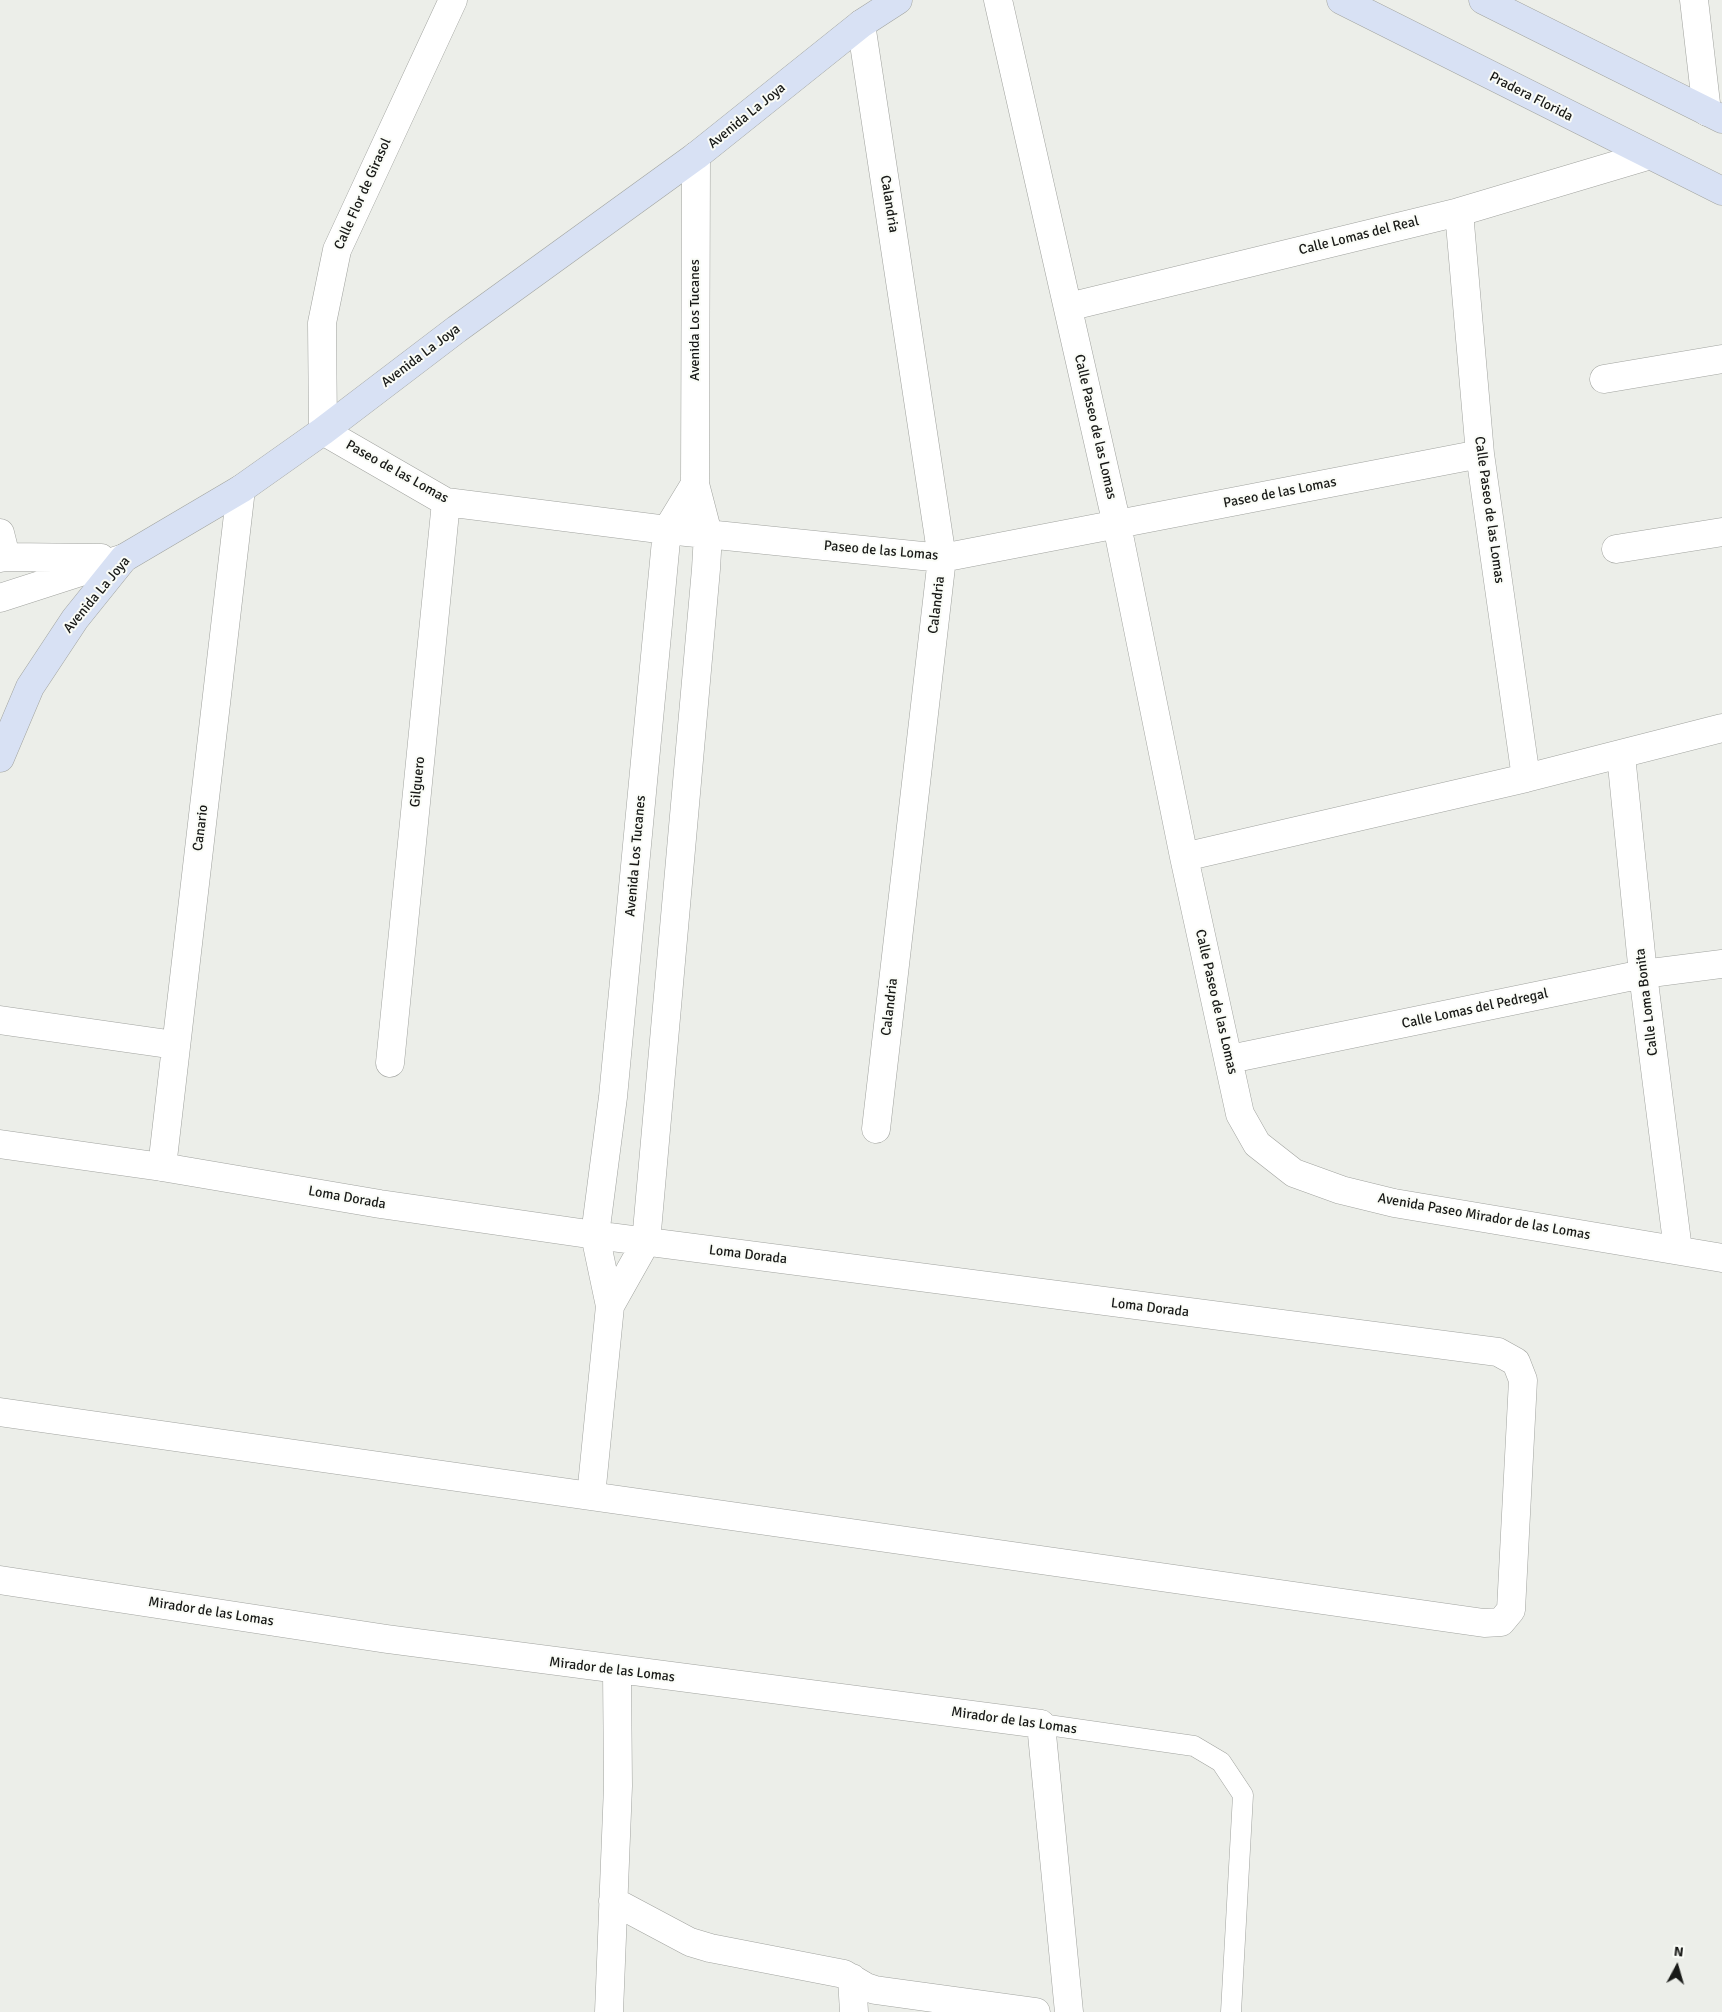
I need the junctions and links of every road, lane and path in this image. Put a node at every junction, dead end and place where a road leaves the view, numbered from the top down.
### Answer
1 (453, 0) edge
2 (898, 0) edge
3 (998, 0) edge
4 (1341, 0) edge
5 (1483, 0) edge
6 (1694, 0) edge
7 (861, 24) junction
8 (1714, 116) edge
9 (696, 156) junction
10 (1647, 156) junction
11 (1722, 191) edge
12 (1459, 212) junction
13 (1068, 307) junction
14 (1722, 358) edge
15 (1604, 379) dead end
16 (323, 431) junction
17 (1480, 454) junction
18 (695, 484) junction
19 (241, 489) junction
20 (446, 502) junction
21 (1117, 525) junction
22 (668, 530) junction
23 (1722, 532) edge
24 (708, 534) junction
25 (1616, 549) dead end
26 (1, 555) edge
27 (124, 558) junction
28 (942, 558) junction
29 (0, 598) edge
30 (1722, 728) edge
31 (1621, 755) junction
32 (0, 758) edge
33 (1526, 778) junction
34 (1184, 857) junction
35 (1722, 964) edge
36 (1643, 974) junction
37 (0, 1020) edge
38 (175, 1045) junction
39 (1230, 1059) junction
40 (390, 1063) dead end
41 (876, 1129) dead end
42 (0, 1144) edge
43 (1257, 1144) joint
44 (162, 1167) junction
45 (594, 1235) junction
46 (646, 1242) junction
47 (1678, 1250) junction
48 (1722, 1258) edge
49 (610, 1306) junction
50 (0, 1412) edge
51 (591, 1496) junction
52 (0, 1580) edge
53 (617, 1670) junction
54 (1041, 1724) junction
55 (613, 1900) junction
56 (852, 1978) junction
57 (609, 2012) edge
58 (854, 2012) edge
59 (1036, 2012) edge
60 (1069, 2012) edge
61 (1231, 2012) edge

1 - 16 street, Calle Flor de Girasol
2 - 7 main road, Avenida La Joya
3 - 13 street, Calle Paseo de las Lomas
4 - 10 main road, Pradera Florida
5 - 8 main road
6 - 8 street
7 - 9 main road, Avenida La Joya
7 - 28 street, Calandria
9 - 16 main road, Avenida La Joya
9 - 18 street, Avenida Los Tucanes
10 - 11 main road, Pradera Florida
10 - 12 street, Calle Lomas del Real
12 - 13 street, Calle Lomas del Real
12 - 17 street, Calle Paseo de las Lomas
13 - 21 street, Calle Paseo de las Lomas
14 - 15 street
16 - 19 main road, Avenida La Joya
16 - 20 street, Paseo de las Lomas
17 - 21 street, Paseo de las Lomas
17 - 33 street, Calle Paseo de las Lomas
18 - 22 street, Avenida Los Tucanes
18 - 24 street, Avenida Los Tucanes
19 - 27 main road, Avenida La Joya
19 - 38 street, Canario
20 - 22 street, Paseo de las Lomas
20 - 40 street, Gilguero
21 - 28 street, Paseo de las Lomas
21 - 34 street, Calle Paseo de las Lomas
22 - 24 street, Paseo de las Lomas
22 - 45 street, Avenida Los Tucanes
23 - 25 street
24 - 28 street, Paseo de las Lomas
24 - 46 street, Avenida Los Tucanes
26 - 27 street
27 - 29 street
27 - 32 main road, Avenida La Joya
28 - 41 street, Calandria
30 - 31 street
31 - 33 street
31 - 36 street, Calle Loma Bonita
33 - 34 street
34 - 39 street, Calle Paseo de las Lomas
35 - 36 street, Calle Lomas del Pedregal
36 - 39 street, Calle Lomas del Pedregal
36 - 47 street, Calle Loma Bonita
37 - 38 street
38 - 44 street, Canario
39 - 43 street, Calle Paseo de las Lomas
42 - 44 street, Loma Dorada
43 - 47 street, Avenida Paseo Mirador de las Lomas
44 - 45 street, Loma Dorada
45 - 46 street, Loma Dorada
45 - 49 street
46 - 49 street
46 - 51 street, Loma Dorada
47 - 48 street, Avenida Paseo Mirador de las Lomas
49 - 51 street
50 - 51 street
52 - 53 street, Mirador de las Lomas
53 - 54 street, Mirador de las Lomas
53 - 55 street
54 - 60 street
54 - 61 lane, Mirador de las Lomas
55 - 56 street
55 - 57 street
56 - 58 street
56 - 59 street

